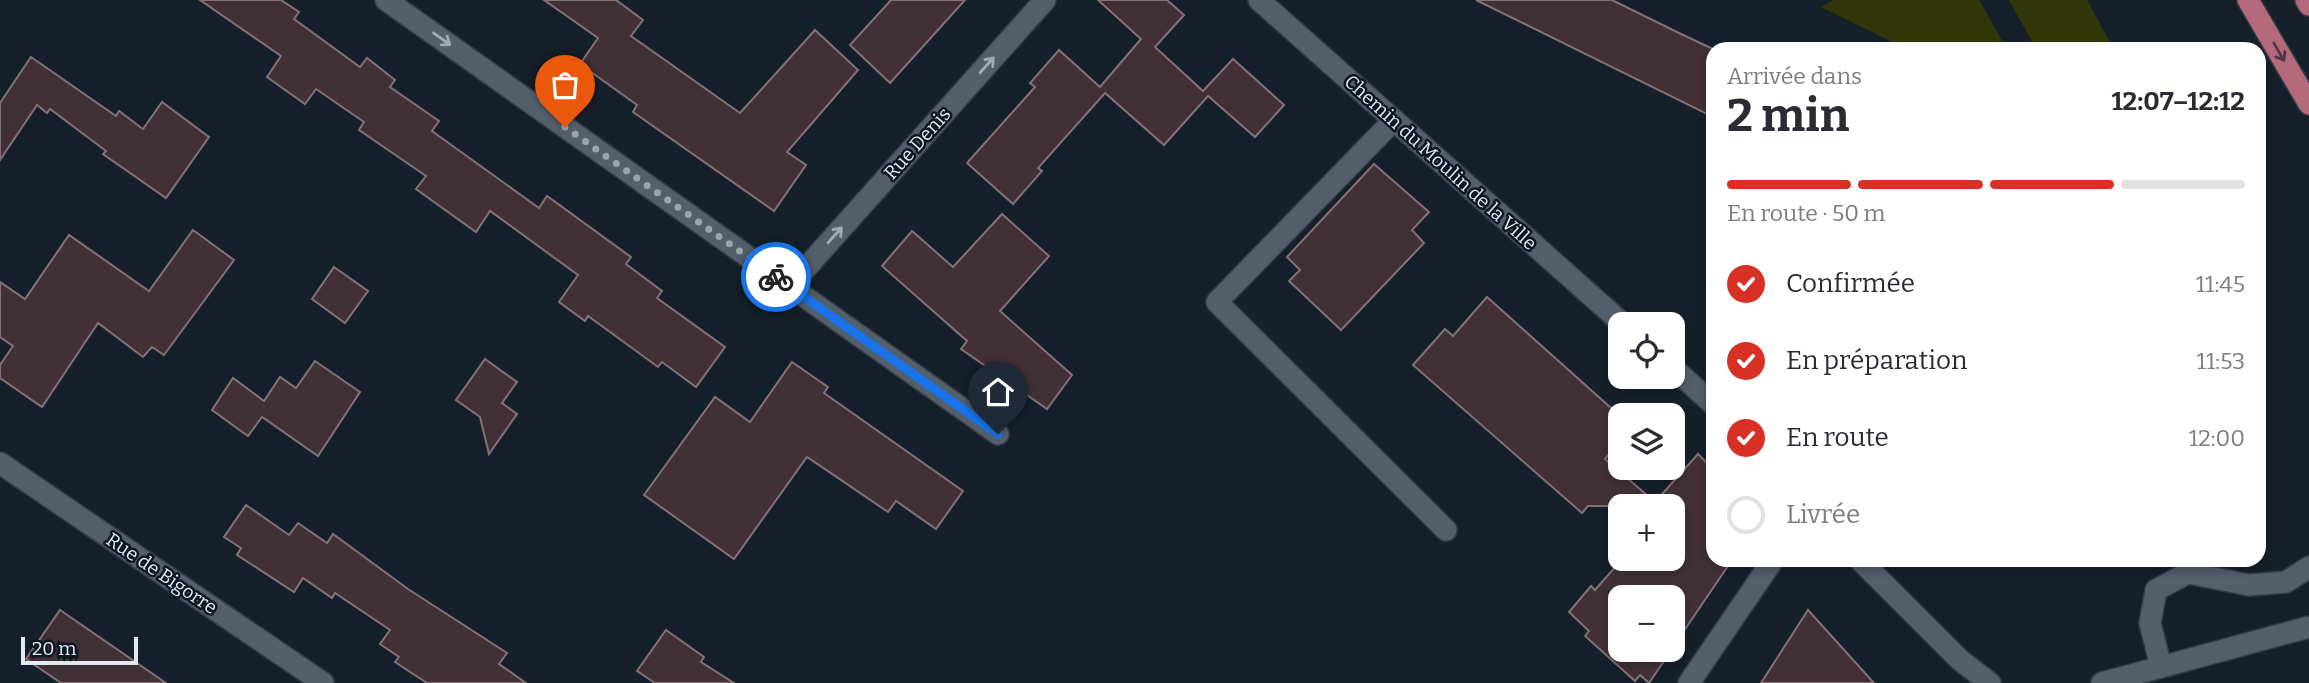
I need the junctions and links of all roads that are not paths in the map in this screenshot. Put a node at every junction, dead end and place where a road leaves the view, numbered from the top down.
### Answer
1 (386, 0) edge
2 (1045, 0) edge
3 (1259, 0) edge
4 (2248, 0) edge
5 (2306, 0) edge
6 (2309, 5) edge
7 (2309, 104) edge
8 (1394, 120) junction
9 (790, 286) junction
10 (1610, 312) edge
11 (1685, 379) edge
12 (1706, 398) edge
13 (998, 434) dead end
14 (0, 463) edge
15 (1446, 530) dead end
16 (1768, 567) edge
17 (1867, 567) edge
18 (2309, 567) edge
19 (2309, 627) edge
20 (2161, 667) junction
21 (323, 683) edge
22 (1689, 683) edge
23 (1990, 683) edge
24 (2102, 683) edge

1 -> 9 street
9 -> 2 street, Rue Denis
3 - 8 street, Chemin du Moulin de la Ville
4 -> 7 main road
5 - 6 main road
8 - 10 street, Chemin du Moulin de la Ville
8 - 15 street
9 - 13 street
11 - 12 street
14 - 21 street, Rue de Bigorre
16 - 22 street
17 - 23 street
18 - 20 street
19 - 20 street
20 - 24 street

